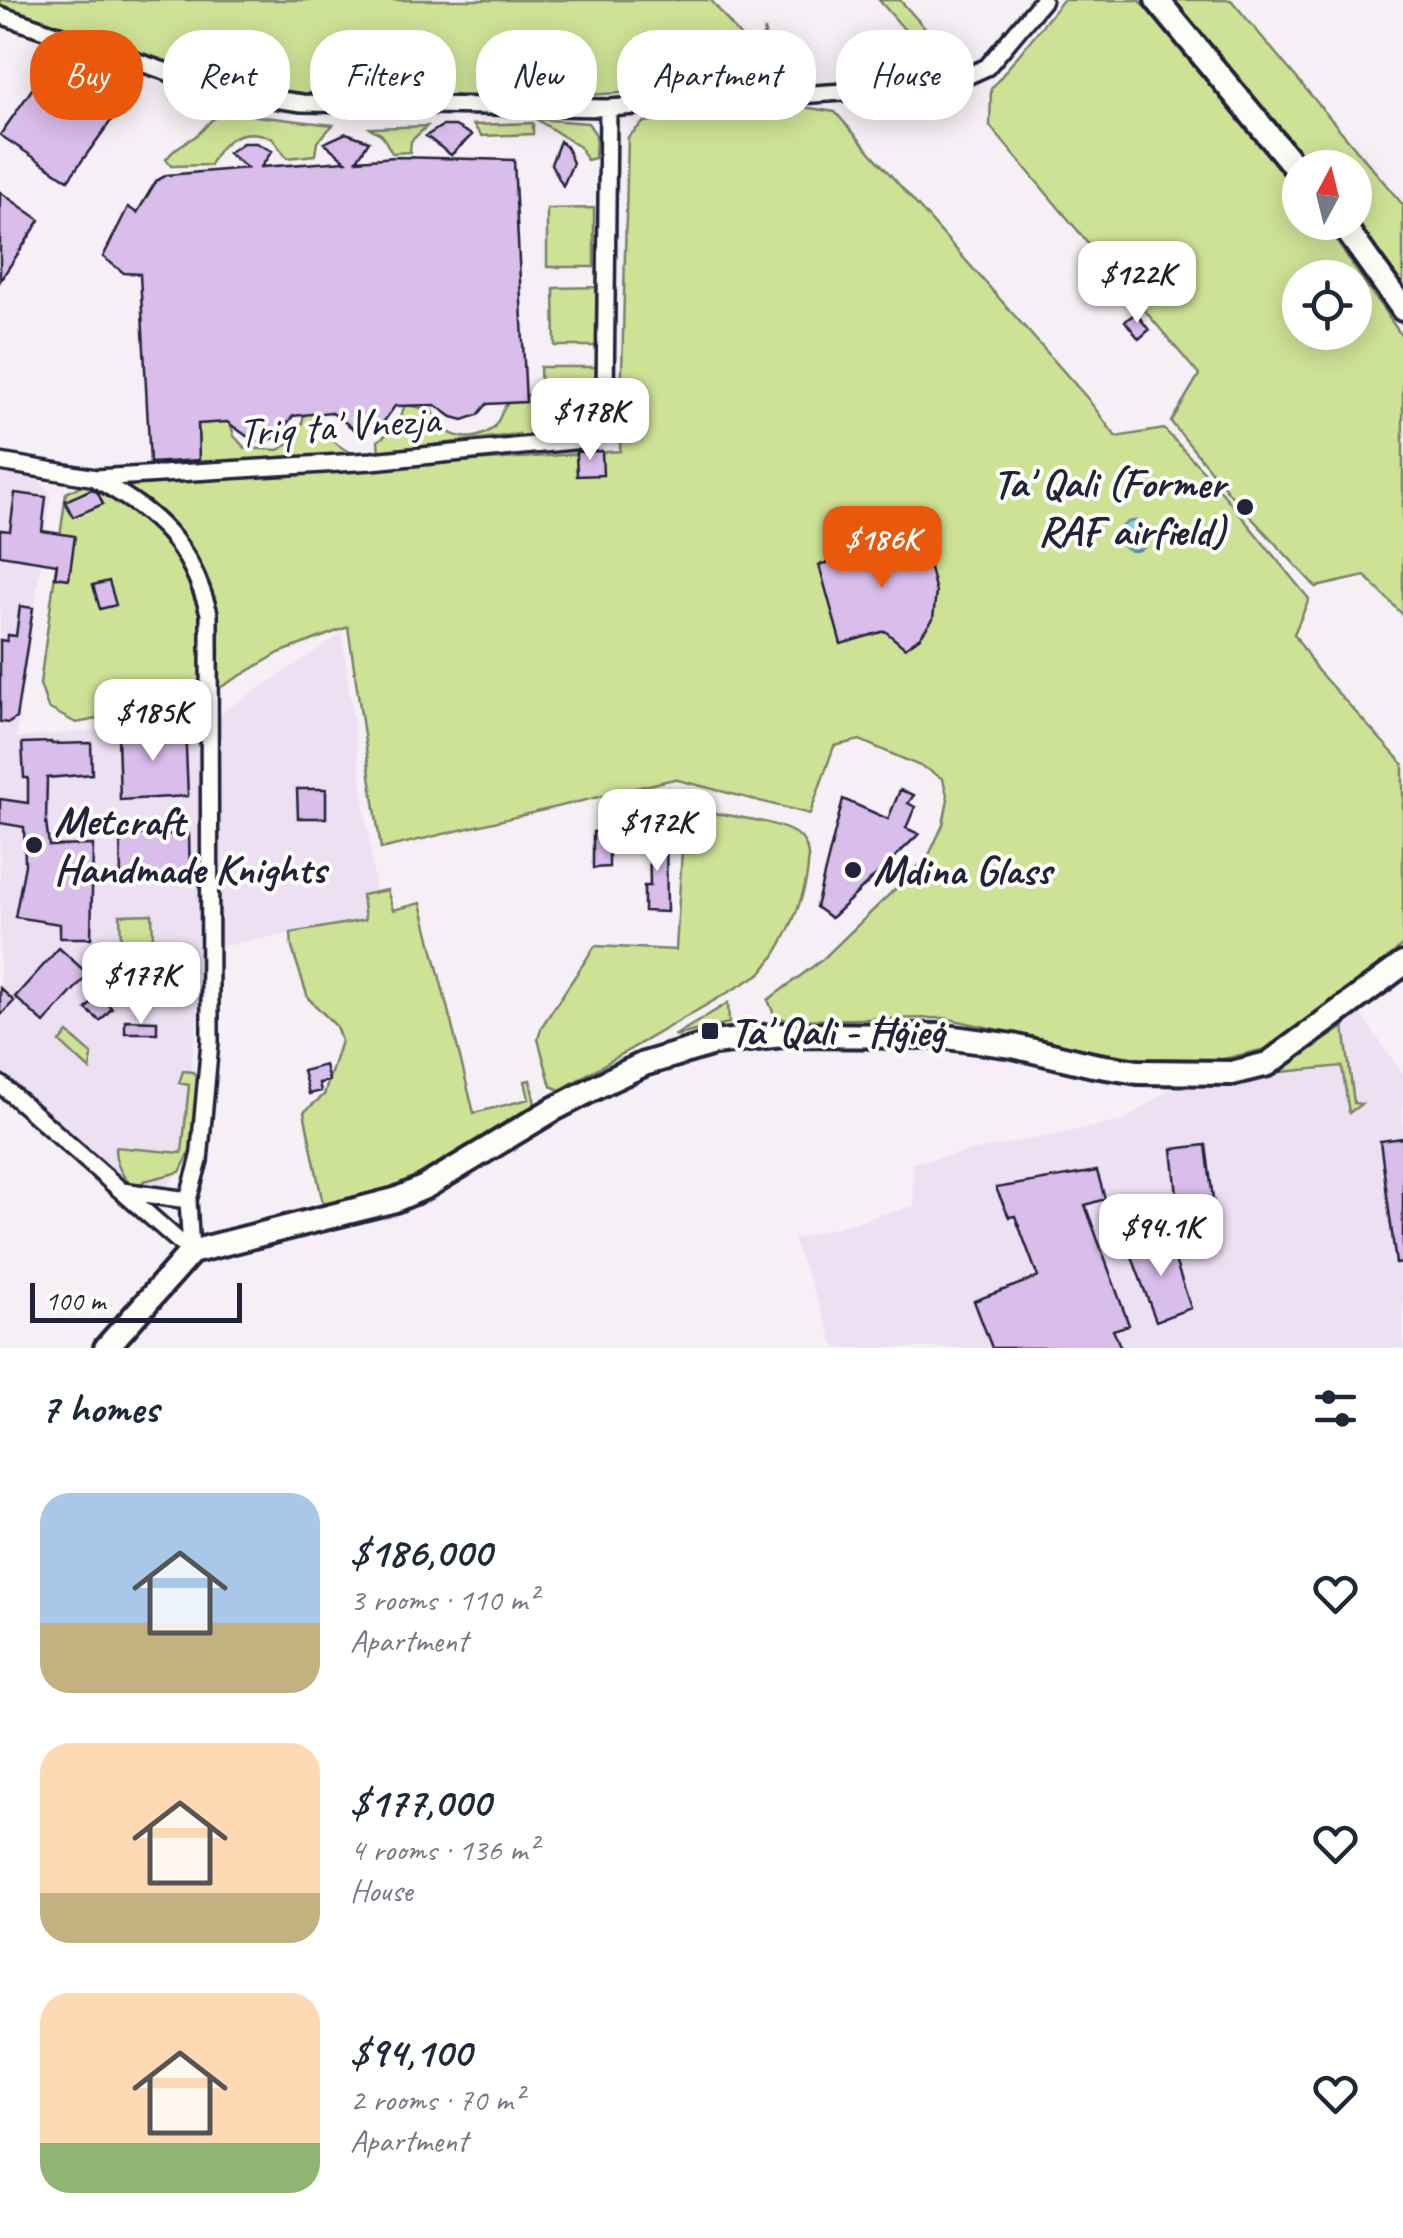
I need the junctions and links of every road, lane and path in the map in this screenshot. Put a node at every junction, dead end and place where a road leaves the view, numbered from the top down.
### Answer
1 (1043, 0) edge
2 (1157, 0) edge
3 (0, 14) edge
4 (608, 108) junction
5 (1282, 151) edge
6 (1354, 240) edge
7 (1403, 309) edge
8 (0, 462) edge
9 (96, 478) junction
10 (1403, 964) edge
11 (2, 1085) edge
12 (121, 1191) junction
13 (188, 1200) junction
14 (191, 1252) junction
15 (106, 1348) edge

1 - 4 street
2 - 5 main road
3 - 4 street
4 - 9 street, Triq ta' Vnezja
6 - 7 main road
8 - 9 street, Triq ta' Vnezja
9 - 13 street
10 - 14 main road
11 - 12 street
12 - 13 street
12 - 14 street
13 - 14 street
14 - 15 main road

